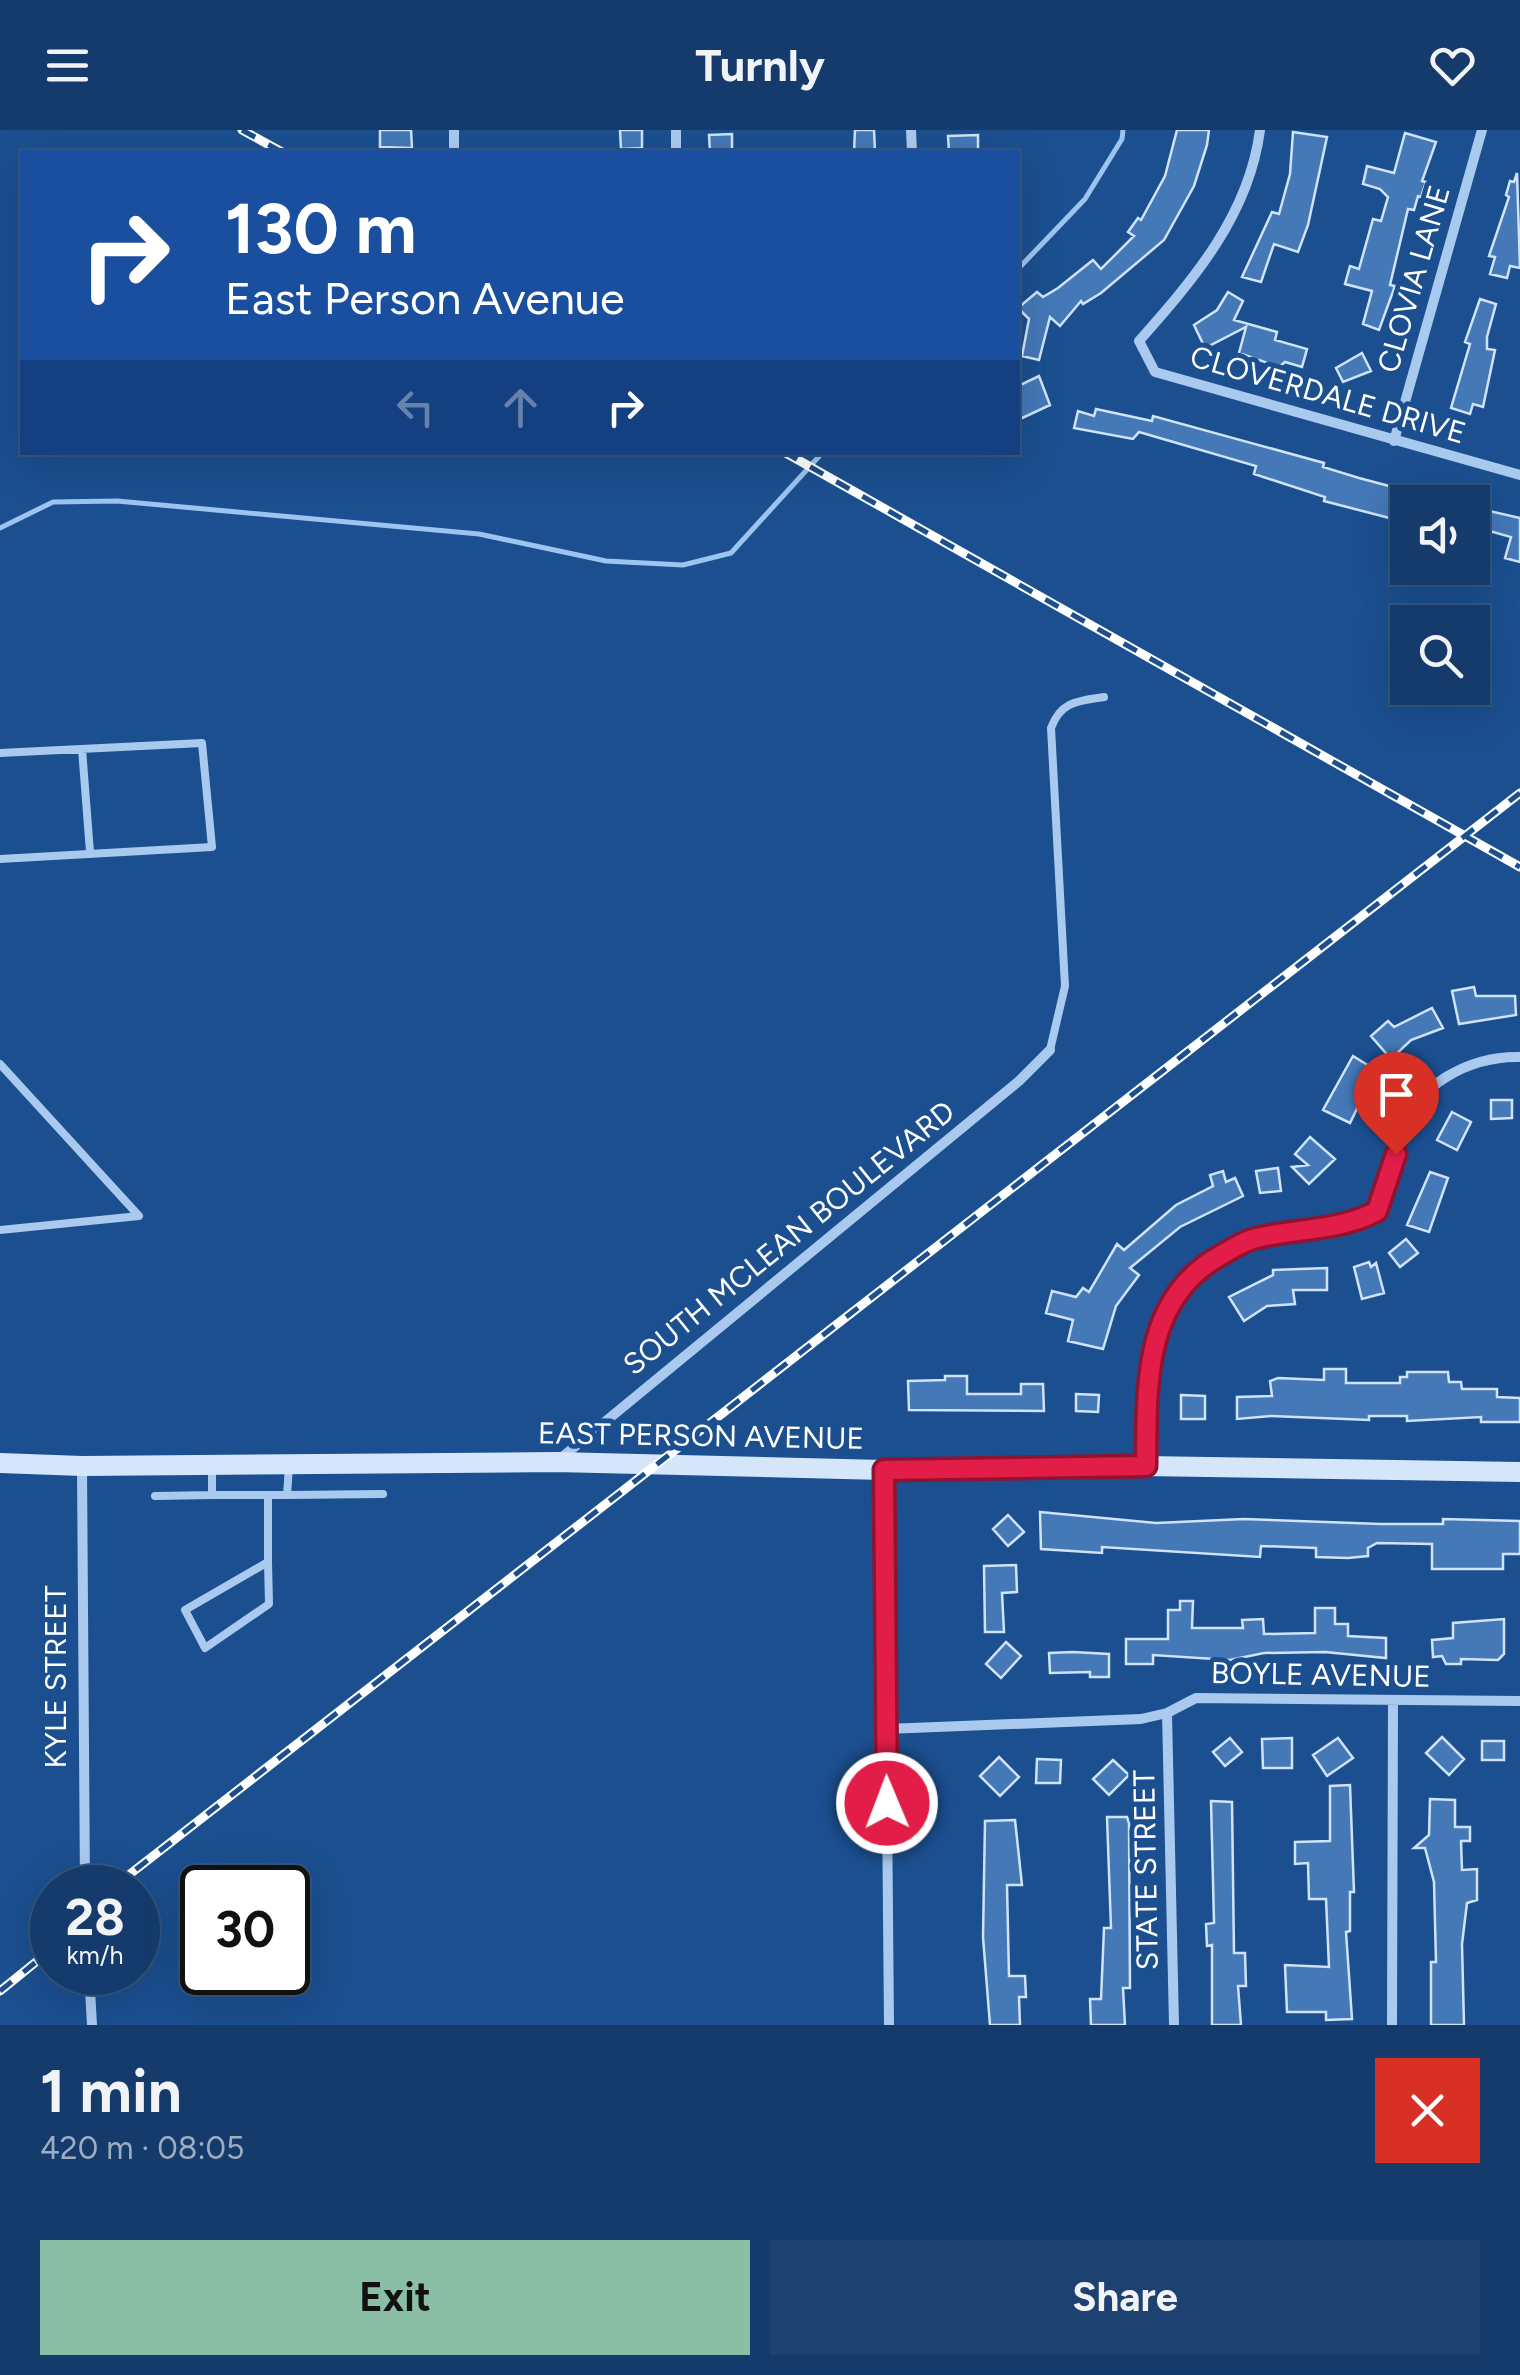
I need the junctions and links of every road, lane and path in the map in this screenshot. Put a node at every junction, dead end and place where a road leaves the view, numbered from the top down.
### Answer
1 (454, 130) edge
2 (1260, 130) edge
3 (1482, 130) edge
4 (454, 149) dead end
5 (1394, 441) junction
6 (1520, 475) edge
7 (1104, 697) dead end
8 (82, 749) junction
9 (0, 753) edge
10 (90, 852) junction
11 (0, 858) edge
12 (1050, 1050) joint
13 (1520, 1056) edge
14 (0, 1064) edge
15 (0, 1230) edge
16 (289, 1462) junction
17 (556, 1462) junction
18 (212, 1463) junction
19 (82, 1466) junction
20 (1146, 1466) junction
21 (2, 1467) edge
22 (884, 1470) junction
23 (1520, 1472) edge
24 (212, 1494) junction
25 (268, 1494) junction
26 (383, 1494) dead end
27 (287, 1495) junction
28 (155, 1496) dead end
29 (268, 1562) junction
30 (1392, 1701) junction
31 (1520, 1701) edge
32 (1168, 1713) junction
33 (886, 1728) junction
34 (84, 1865) edge
35 (90, 1995) edge
36 (92, 2025) edge
37 (888, 2025) edge
38 (1174, 2025) edge
39 (1392, 2025) edge

1 - 4 street
2 - 5 street, CLOVERDALE DRIVE
3 - 5 street, CLOVIA LANE
5 - 6 street, CLOVERDALE DRIVE
7 - 12 lane
8 - 9 lane
8 - 10 lane
8 - 10 lane
10 - 11 lane
12 - 17 street, SOUTH MCLEAN BOULEVARD
13 - 20 street
14 - 15 lane
16 - 17 main road, EAST PERSON AVENUE
16 - 18 main road, EAST PERSON AVENUE
16 - 27 lane
17 - 22 main road, EAST PERSON AVENUE
18 - 19 main road, EAST PERSON AVENUE
18 - 24 lane
19 - 21 main road, EAST PERSON AVENUE
19 - 34 street, KYLE STREET
20 - 22 main road, EAST PERSON AVENUE
20 - 23 main road, EAST PERSON AVENUE
22 - 33 street
24 - 25 lane
24 - 28 lane
25 - 27 lane
25 - 29 lane
26 - 27 lane
29 - 29 lane
30 - 31 street, BOYLE AVENUE
30 - 32 street, BOYLE AVENUE
30 - 39 street
32 - 33 street, BOYLE AVENUE
32 - 38 street, STATE STREET
33 - 37 street
35 - 36 street

